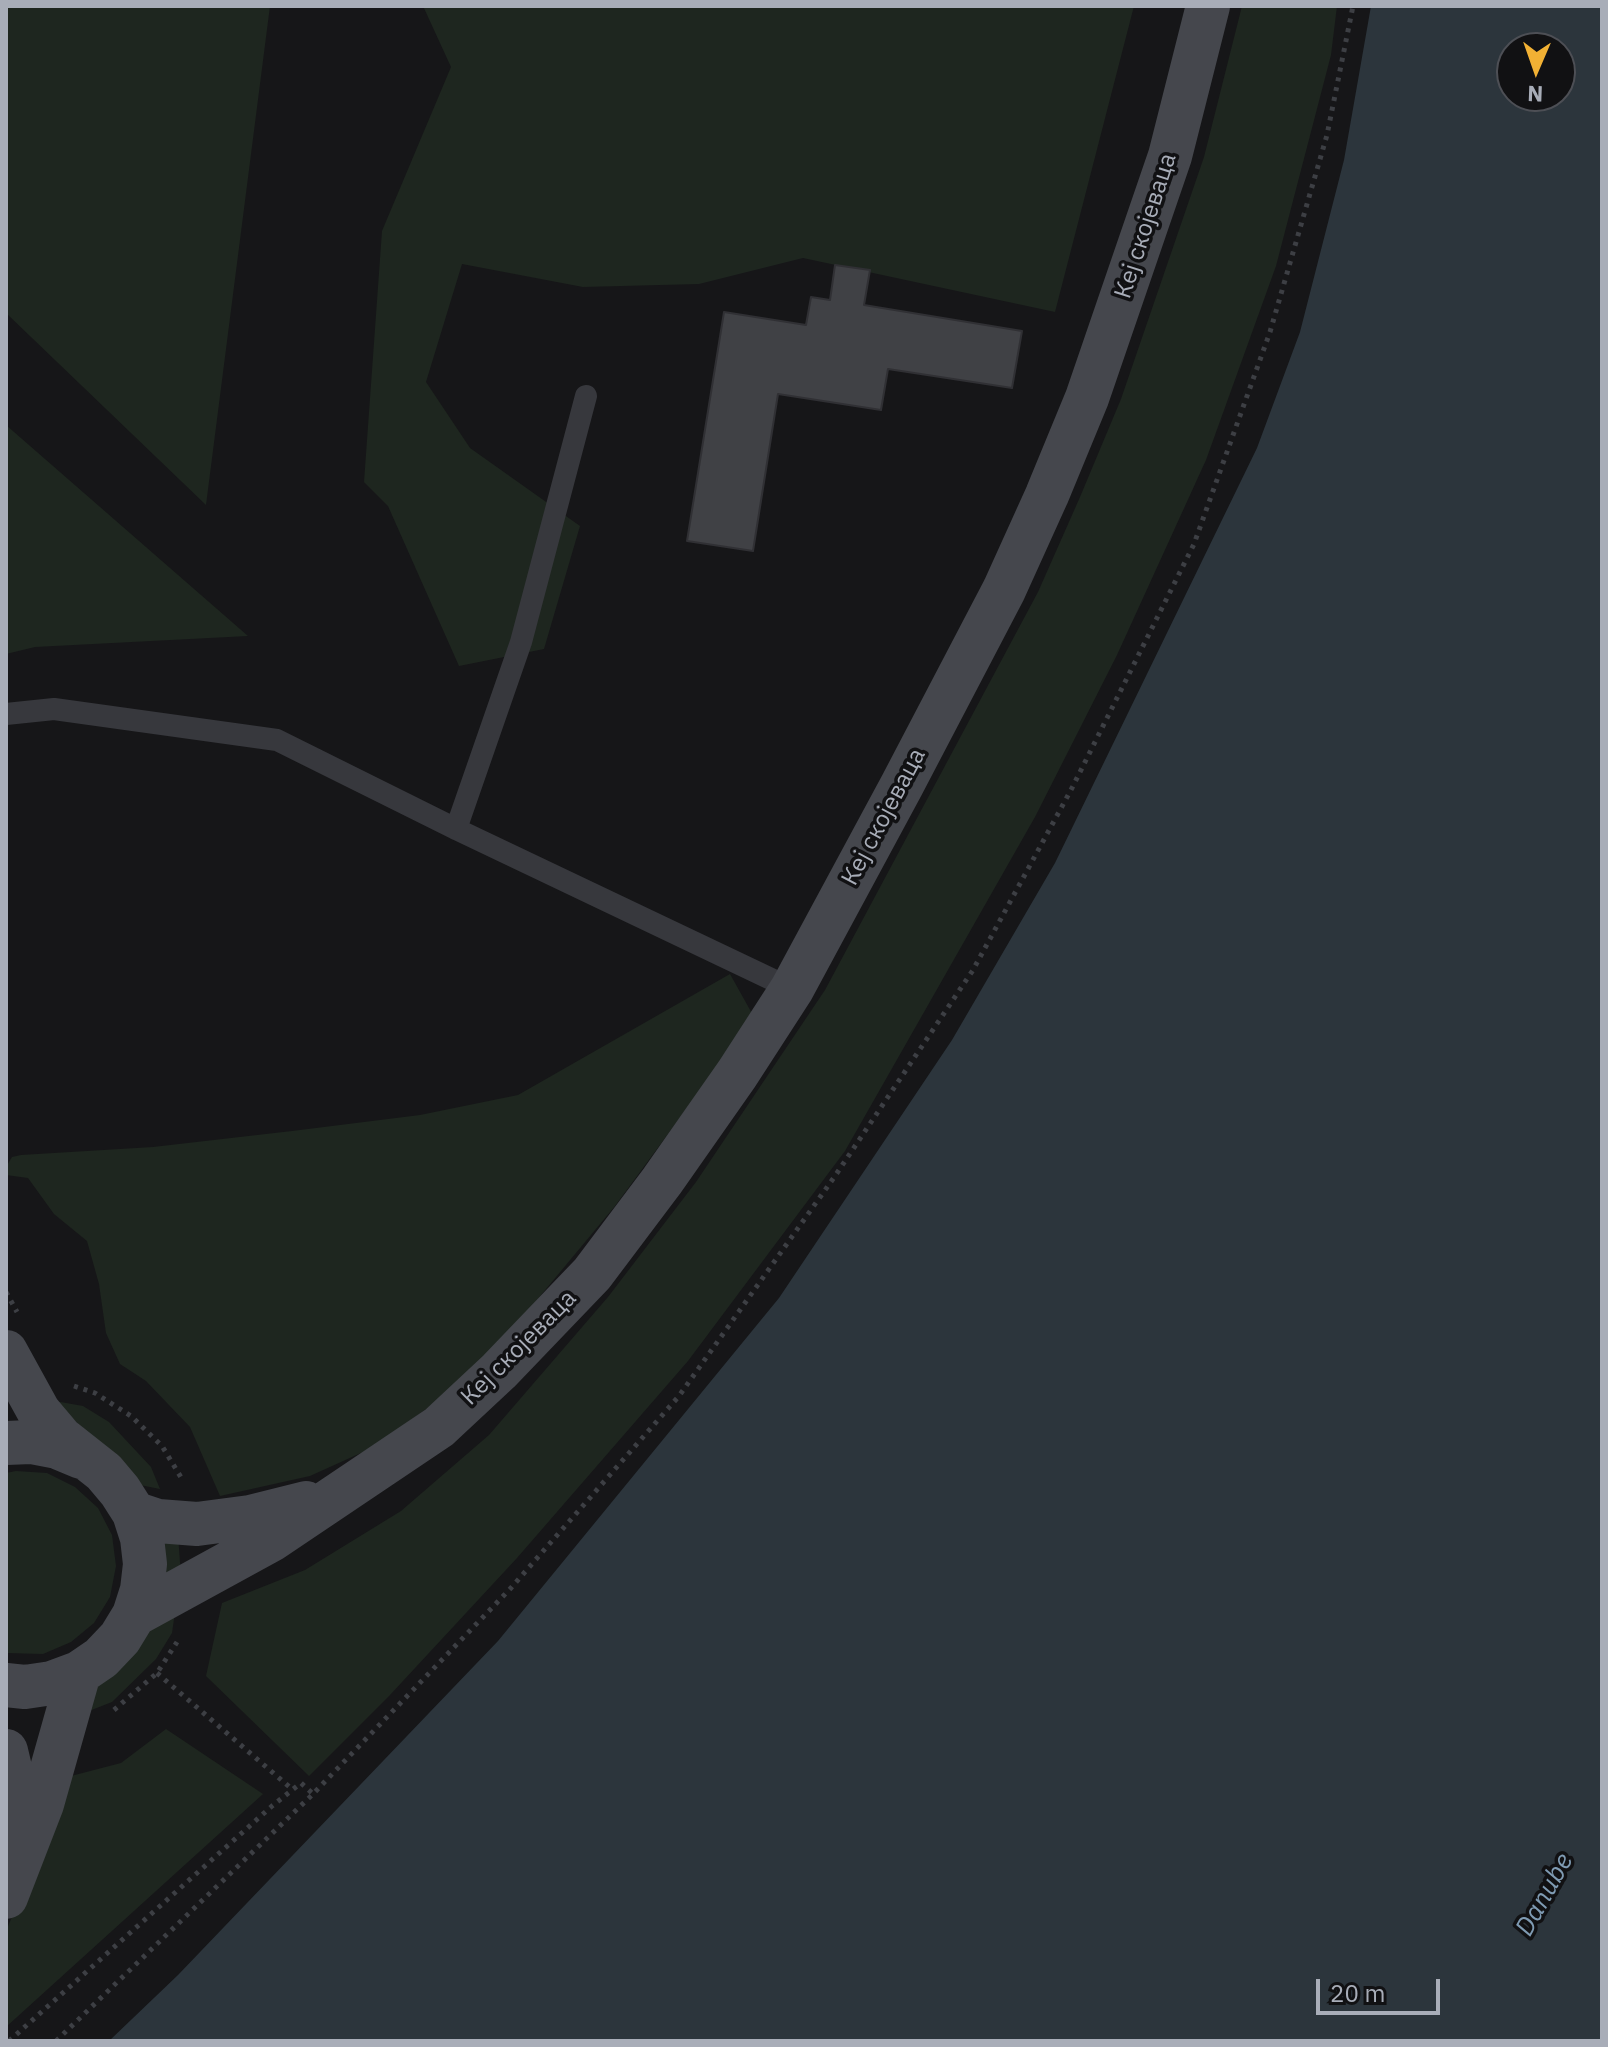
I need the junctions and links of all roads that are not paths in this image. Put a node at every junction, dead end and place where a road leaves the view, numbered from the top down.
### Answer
1 (1208, 6) edge
2 (586, 396) dead end
3 (6, 714) edge
4 (456, 829) junction
5 (792, 989) junction
6 (6, 1352) edge
7 (6, 1443) edge
8 (83, 1458) junction
9 (343, 1493) junction
10 (134, 1513) junction
11 (134, 1615) junction
12 (79, 1673) junction
13 (6, 1685) edge
14 (6, 1751) edge
15 (28, 1843) junction
16 (6, 1897) edge

1 - 5 main road, Кеј скојеваца
2 - 4 lane
3 - 4 lane
4 - 5 lane
5 - 9 main road, Кеј скојеваца
6 - 8 main road
7 - 8 main road
8 - 10 main road
9 - 10 main road, Кеј скојеваца
9 - 11 main road, Кеј скојеваца
10 - 11 main road
11 - 12 main road
12 - 13 main road
12 - 15 main road
14 - 15 main road
15 - 16 main road

